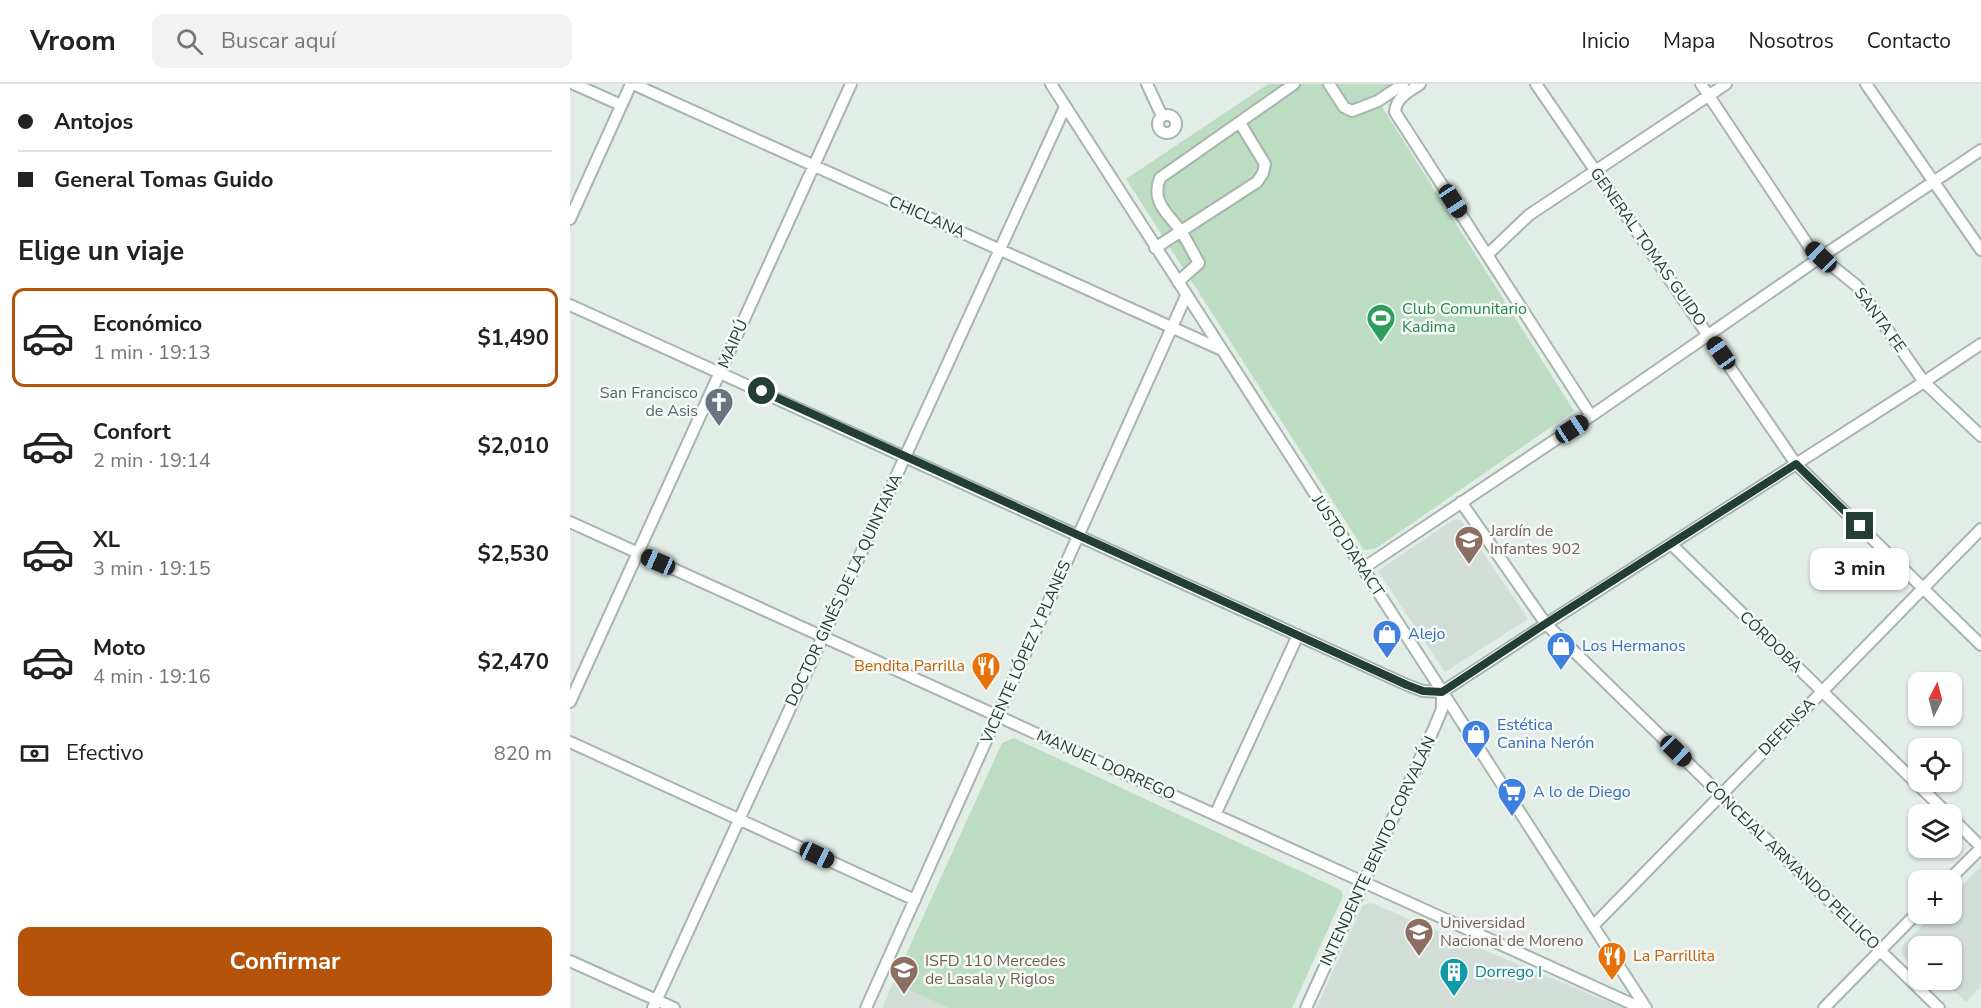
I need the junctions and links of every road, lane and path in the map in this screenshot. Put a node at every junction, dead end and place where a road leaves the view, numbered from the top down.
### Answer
1 (574, 84) edge
2 (632, 84) edge
3 (851, 84) edge
4 (1051, 84) edge
5 (1147, 84) edge
6 (1294, 84) edge
7 (1329, 84) edge
8 (1403, 84) edge
9 (1420, 84) edge
10 (1536, 84) edge
11 (1701, 84) edge
12 (1726, 84) edge
13 (1866, 84) edge
14 (1709, 96) junction
15 (621, 105) junction
16 (1065, 107) junction
17 (1162, 116) dead end
18 (1240, 123) junction
19 (1981, 150) edge
20 (814, 166) junction
21 (1596, 171) junction
22 (1933, 181) junction
23 (570, 219) edge
24 (1181, 231) junction
25 (1155, 248) junction
26 (999, 250) junction
27 (1981, 250) edge
28 (1487, 255) junction
29 (1821, 257) junction
30 (1178, 282) junction
31 (1186, 296) junction
32 (570, 304) edge
33 (1172, 328) junction
34 (1708, 334) junction
35 (1981, 344) edge
36 (1222, 351) junction
37 (720, 372) junction
38 (1924, 382) junction
39 (1591, 416) junction
40 (1981, 436) edge
41 (905, 456) junction
42 (1796, 464) junction
43 (1461, 502) junction
44 (570, 522) edge
45 (1981, 530) edge
46 (1079, 536) junction
47 (1671, 544) junction
48 (638, 553) junction
49 (1362, 569) junction
50 (1923, 588) junction
51 (1545, 624) junction
52 (1298, 635) junction
53 (823, 637) junction
54 (1981, 645) edge
55 (1442, 692) junction
56 (1822, 692) junction
57 (570, 702) edge
58 (997, 716) junction
59 (570, 742) edge
60 (1721, 795) junction
61 (1938, 804) edge
62 (1215, 815) junction
63 (739, 819) junction
64 (1962, 828) edge
65 (1981, 848) edge
66 (1959, 870) edge
67 (1364, 881) junction
68 (915, 900) junction
69 (1908, 922) edge
70 (1593, 926) junction
71 (1880, 951) junction
72 (570, 961) edge
73 (655, 1004) edge
74 (674, 1008) edge
75 (866, 1008) edge
76 (1306, 1008) edge
77 (1641, 1008) edge
78 (1646, 1008) edge
79 (1824, 1008) edge
80 (1939, 1008) edge

1 - 15 street
2 - 15 street
2 - 20 street, CHICLANA
3 - 20 street, MAIPÚ
4 - 16 street, JUSTO DARACT
5 - 17 street
6 - 18 street
7 - 8 street
9 - 28 street
10 - 21 street, GENERAL TOMAS GUIDO
11 - 14 street, SANTA FE
12 - 14 street
13 - 22 street
14 - 21 street
14 - 29 street, SANTA FE
15 - 23 street
16 - 25 street, JUSTO DARACT
16 - 26 street, DOCTOR GINÉS DE LA QUINTANA
18 - 24 street
18 - 24 street
19 - 22 street
20 - 26 street, CHICLANA
20 - 37 street, MAIPÚ
21 - 28 street
21 - 34 street, GENERAL TOMAS GUIDO
22 - 27 street
22 - 29 street
24 - 25 street
24 - 30 street
25 - 30 street, JUSTO DARACT
26 - 33 street, CHICLANA
26 - 41 street, DOCTOR GINÉS DE LA QUINTANA
28 - 39 street
29 - 34 street
29 - 38 street, SANTA FE
30 - 31 street, JUSTO DARACT
31 - 33 street, VICENTE LÓPEZ Y PLANES
31 - 36 street, JUSTO DARACT
32 - 37 street
33 - 36 street, CHICLANA
33 - 46 street, VICENTE LÓPEZ Y PLANES
34 - 39 street
34 - 42 street, GENERAL TOMAS GUIDO
35 - 38 street
36 - 49 street, JUSTO DARACT
37 - 41 street
37 - 48 street, MAIPÚ
38 - 40 street, SANTA FE
38 - 42 street
39 - 43 street
41 - 46 street
41 - 53 street, DOCTOR GINÉS DE LA QUINTANA
42 - 47 street
42 - 50 street, GENERAL TOMAS GUIDO
43 - 49 street
43 - 51 street, CONCEJAL ARMANDO PELLICO
44 - 48 street, MANUEL DORREGO
45 - 50 street, DEFENSA
46 - 52 street
46 - 58 street, VICENTE LÓPEZ Y PLANES
47 - 51 street
47 - 56 street, CÓRDOBA
48 - 53 street, MANUEL DORREGO
48 - 57 street, MAIPÚ
49 - 55 street, JUSTO DARACT
50 - 54 street, GENERAL TOMAS GUIDO
50 - 56 street, DEFENSA
51 - 55 street
51 - 60 street, CONCEJAL ARMANDO PELLICO
52 - 55 street
52 - 62 street
53 - 58 street, MANUEL DORREGO
53 - 63 street, DOCTOR GINÉS DE LA QUINTANA
55 - 67 street, INTENDENTE BENITO CORVALÁN
55 - 70 street, JUSTO DARACT
56 - 60 street, DEFENSA
56 - 61 street, CÓRDOBA
58 - 62 street, MANUEL DORREGO
58 - 68 street, VICENTE LÓPEZ Y PLANES
59 - 63 street
60 - 70 street, DEFENSA
60 - 71 street, CONCEJAL ARMANDO PELLICO
62 - 67 street, MANUEL DORREGO
63 - 68 street
63 - 73 street, DOCTOR GINÉS DE LA QUINTANA
64 - 65 street
65 - 66 street
67 - 76 street, INTENDENTE BENITO CORVALÁN
67 - 77 street, MANUEL DORREGO
68 - 75 street, VICENTE LÓPEZ Y PLANES
69 - 71 street
70 - 78 street, JUSTO DARACT
71 - 79 street
71 - 80 street, CONCEJAL ARMANDO PELLICO
72 - 73 street
73 - 74 street

